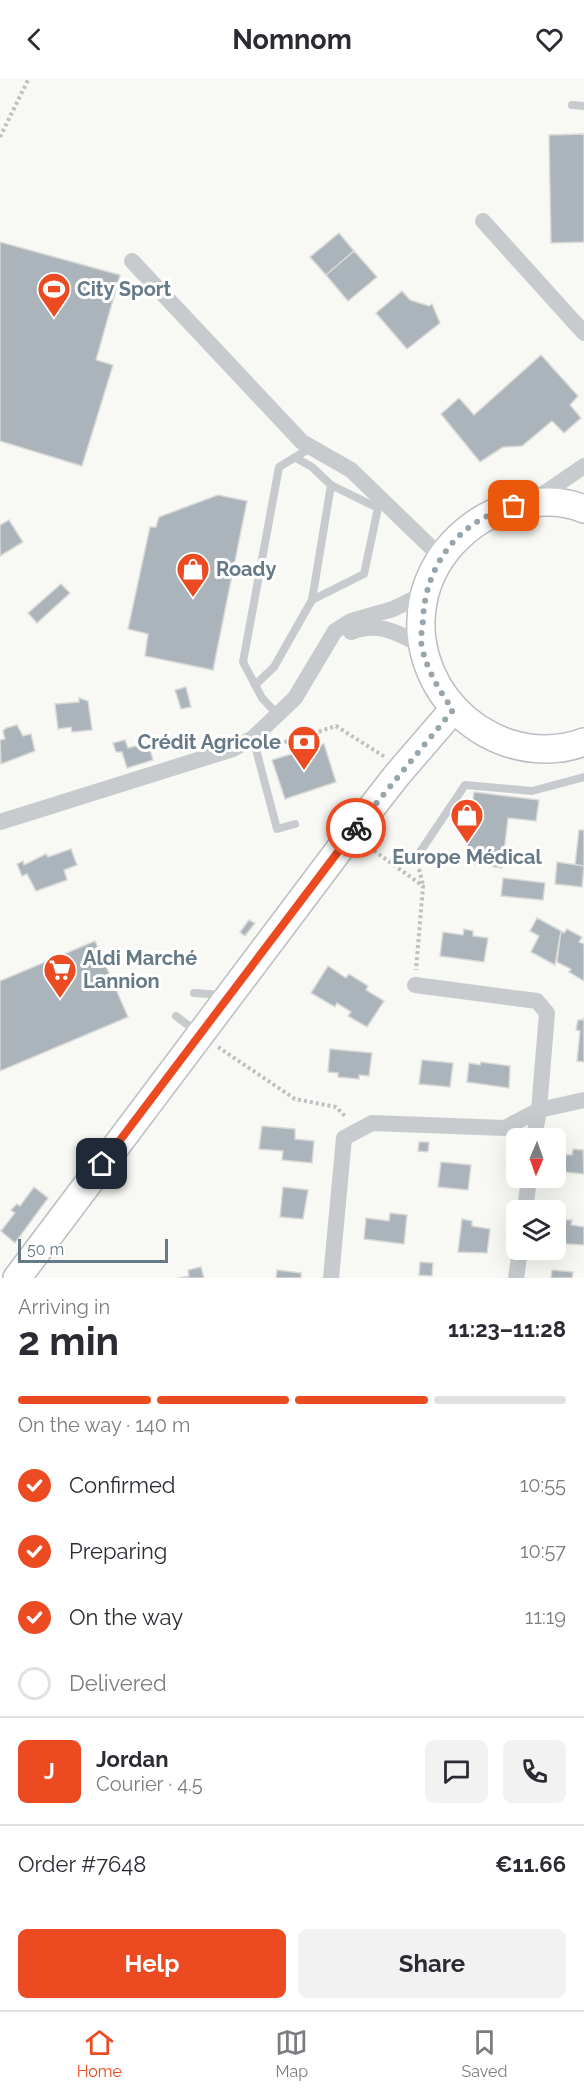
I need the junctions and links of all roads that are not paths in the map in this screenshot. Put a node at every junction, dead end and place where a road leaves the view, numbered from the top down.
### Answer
1 (572, 105) dead end
2 (584, 105) edge
3 (483, 221) dead end
4 (132, 261) dead end
5 (584, 333) edge
6 (312, 447) junction
7 (296, 458) junction
8 (584, 466) edge
9 (331, 485) junction
10 (531, 502) junction
11 (584, 509) edge
12 (441, 557) junction
13 (424, 594) junction
14 (312, 600) junction
15 (421, 645) junction
16 (315, 665) junction
17 (255, 685) junction
18 (453, 710) junction
19 (279, 716) junction
20 (584, 742) edge
21 (255, 744) junction
22 (584, 777) edge
23 (0, 822) edge
24 (295, 824) dead end
25 (416, 858) dead end
26 (415, 986) road end
27 (194, 993) dead end
28 (230, 995) junction
29 (176, 1016) dead end
30 (200, 1035) junction
31 (584, 1100) edge
32 (539, 1110) junction
33 (536, 1128) edge
34 (519, 1260) edge
35 (17, 1278) edge
36 (331, 1278) edge
37 (516, 1278) edge

1 - 2 lane
3 - 5 street
4 - 6 street
6 - 7 lane
6 - 12 street
7 - 9 lane
7 - 17 lane
8 - 10 street
9 - 14 lane
9 - 14 lane
10 - 11 main road
10 - 12 main road
12 - 13 main road
13 - 15 main road
13 - 16 street
14 - 17 lane
15 - 16 street
15 - 18 main road
16 - 19 street
17 - 19 lane
18 - 20 main road
18 - 28 main road
19 - 21 street
21 - 23 street
21 - 24 lane
22 - 25 lane
26 - 32 street
27 - 28 lane
28 - 30 main road
29 - 30 lane
30 - 35 main road
31 - 32 street
32 - 33 street
32 - 36 street
34 - 37 street

